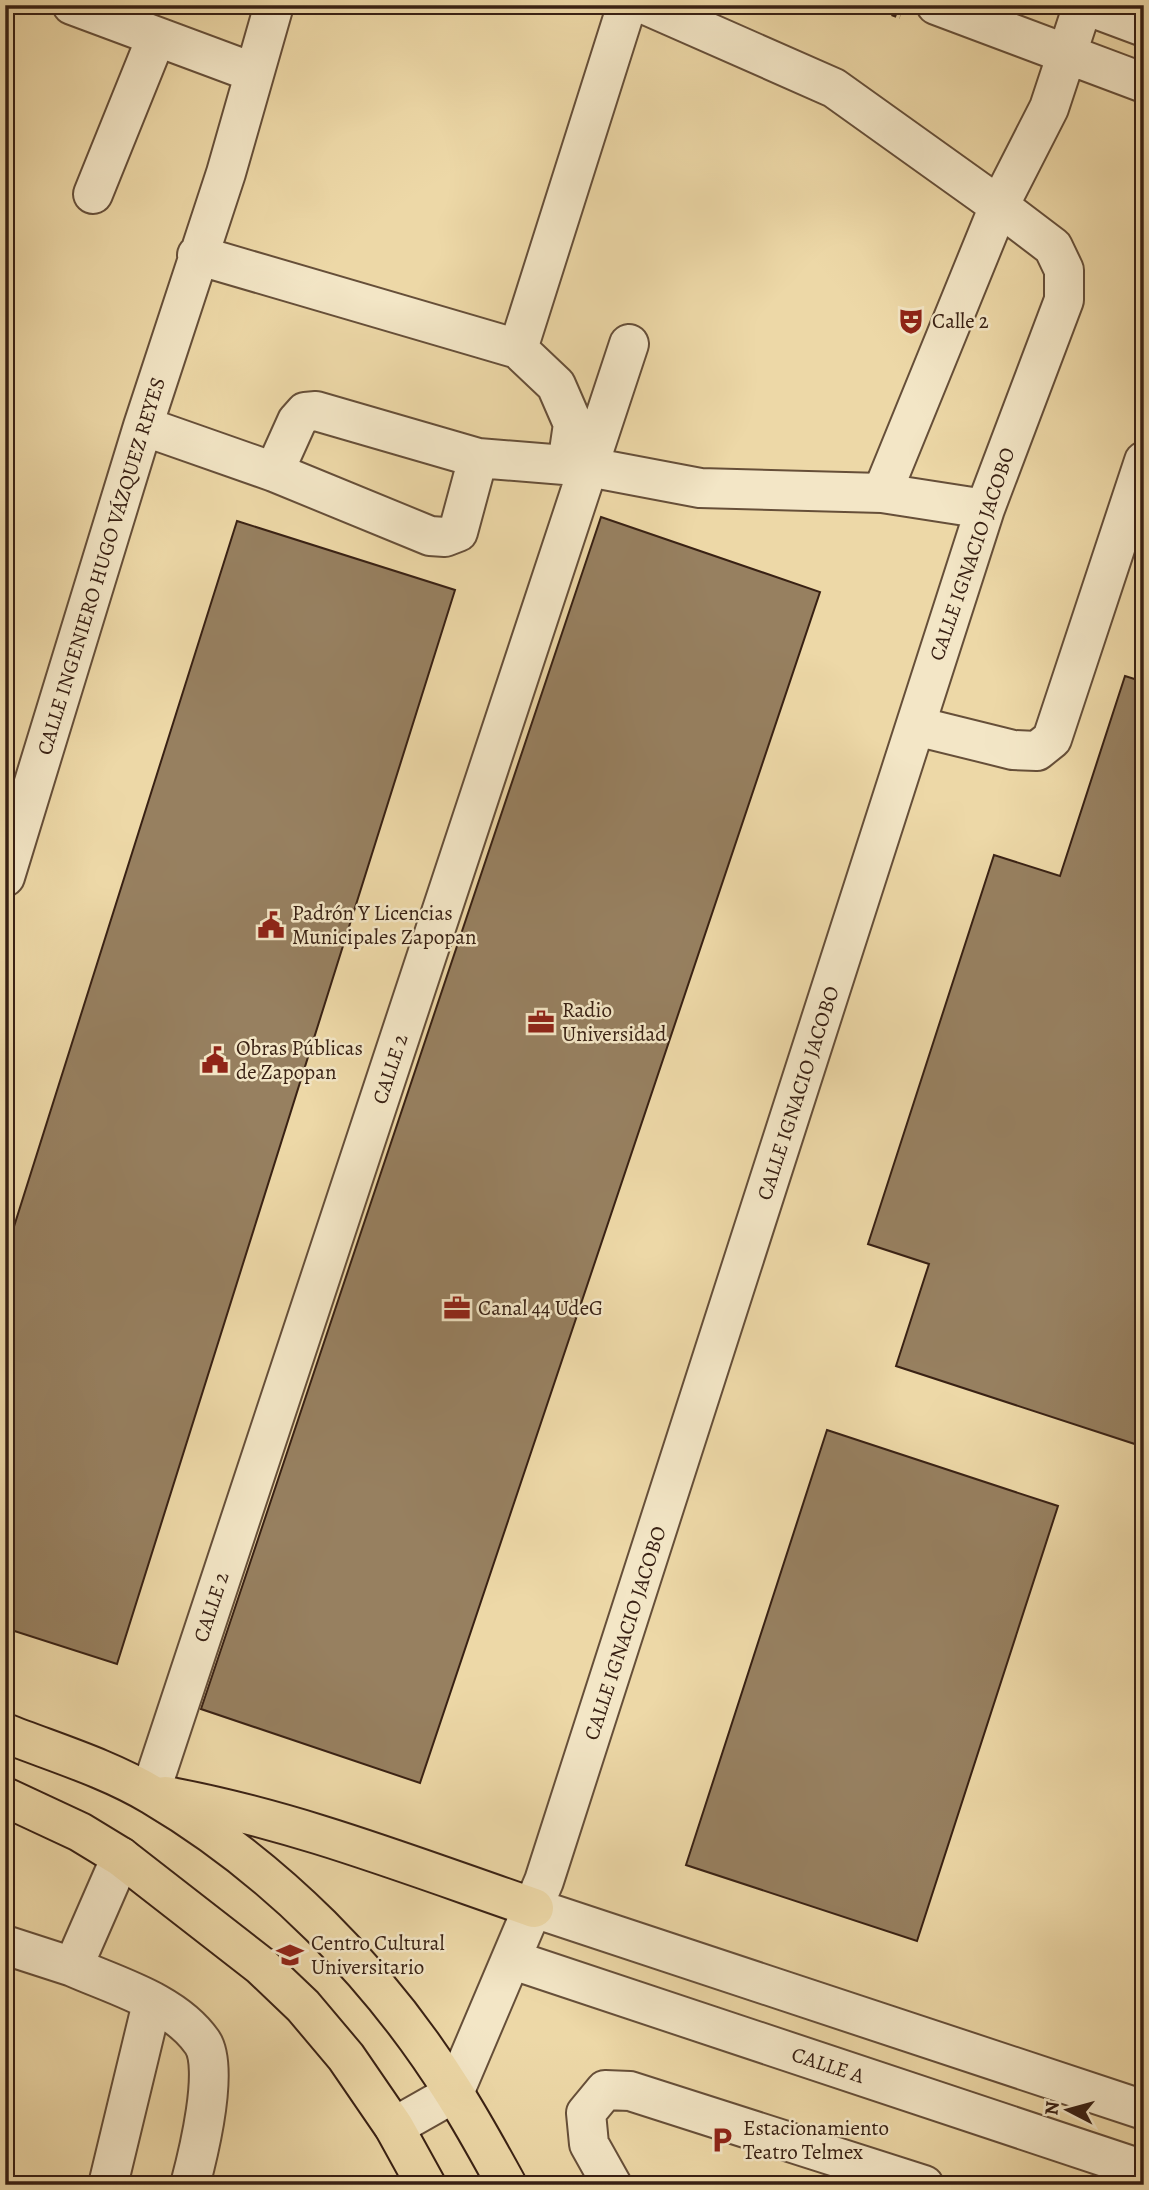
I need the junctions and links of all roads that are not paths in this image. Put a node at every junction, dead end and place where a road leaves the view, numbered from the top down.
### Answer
1 (72, 5) edge
2 (274, 5) edge
3 (627, 5) edge
4 (646, 5) edge
5 (936, 5) edge
6 (1084, 5) edge
7 (1144, 27) edge
8 (156, 38) junction
9 (1066, 54) junction
10 (252, 72) junction
11 (1144, 83) edge
12 (93, 194) dead end
13 (999, 206) junction
14 (197, 255) junction
15 (629, 344) dead end
16 (518, 349) junction
17 (143, 425) junction
18 (478, 458) junction
19 (1144, 461) edge
20 (578, 466) junction
21 (274, 472) junction
22 (883, 493) junction
23 (985, 509) junction
24 (916, 726) junction
25 (5, 877) edge
26 (5, 1733) edge
27 (149, 1793) junction
28 (5, 1797) edge
29 (121, 1857) junction
30 (534, 1908) junction
31 (5, 1944) edge
32 (513, 1960) junction
33 (73, 1967) junction
34 (152, 2003) junction
35 (454, 2093) junction
36 (1144, 2110) edge
37 (394, 2127) junction
38 (1144, 2170) edge
39 (107, 2185) edge
40 (190, 2185) edge
41 (426, 2185) edge
42 (507, 2185) edge
43 (612, 2185) edge
44 (924, 2185) edge

1 - 8 street
2 - 10 street, CALLE INGENIERO HUGO VÁZQUEZ REYES
3 - 16 street
4 - 13 street, CALLE IGNACIO JACOBO
5 - 9 street
6 - 7 street
6 - 9 street
8 - 10 street
8 - 12 street
9 - 11 street
9 - 13 street
10 - 14 street, CALLE INGENIERO HUGO VÁZQUEZ REYES
13 - 22 street
13 - 23 street, CALLE IGNACIO JACOBO
14 - 16 street
14 - 17 street, CALLE INGENIERO HUGO VÁZQUEZ REYES
15 - 20 street, CALLE 2
16 - 20 street
17 - 21 street
17 - 25 street, CALLE INGENIERO HUGO VÁZQUEZ REYES
18 - 20 street
18 - 21 street
18 - 21 street
19 - 24 street
20 - 22 street
20 - 27 street, CALLE 2
22 - 23 street
23 - 24 street, CALLE IGNACIO JACOBO
24 - 30 street, CALLE IGNACIO JACOBO
26 - 27 main road
27 - 30 main road
27 - 35 main road
28 - 29 main road
29 - 33 street
29 - 37 main road
30 - 32 street, CALLE IGNACIO JACOBO
30 - 36 street
31 - 33 street
32 - 35 street, CALLE IGNACIO JACOBO
32 - 38 street, CALLE A
33 - 34 street
34 - 39 street
34 - 40 street
35 - 37 street
35 - 42 main road
37 - 41 main road
43 - 44 street

